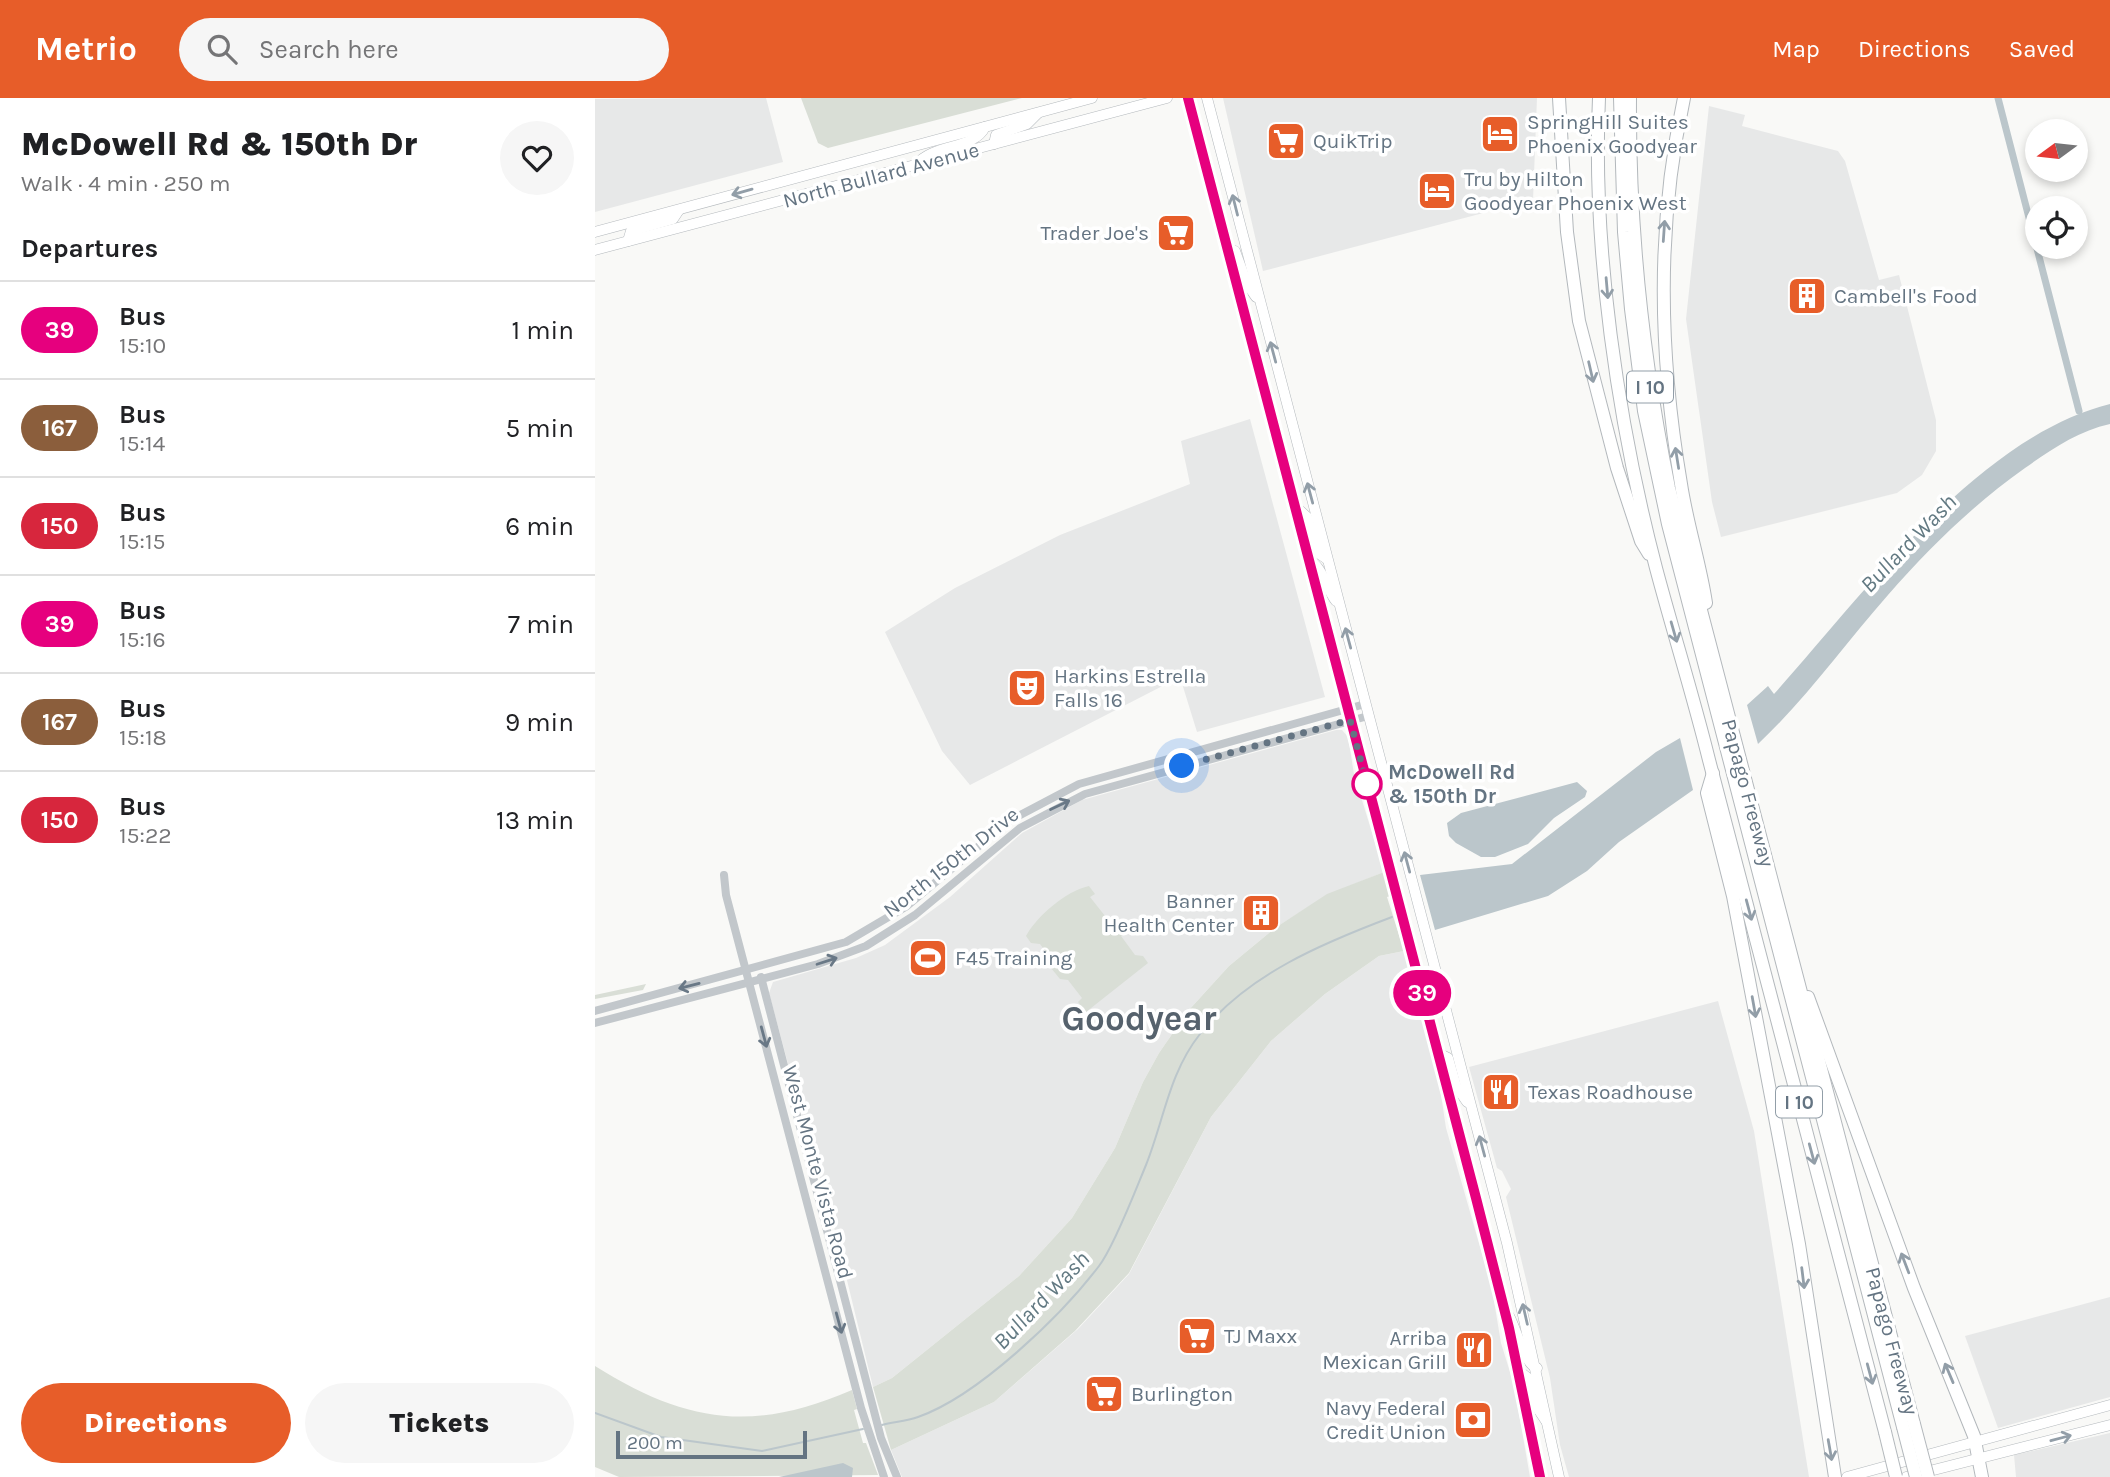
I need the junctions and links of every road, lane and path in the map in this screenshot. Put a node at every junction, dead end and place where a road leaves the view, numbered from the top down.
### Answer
1 (1092, 98) edge
2 (1167, 98) edge
3 (1188, 98) edge
4 (1207, 98) edge
5 (1559, 98) edge
6 (1599, 98) edge
7 (1620, 98) edge
8 (1630, 98) edge
9 (1684, 98) edge
10 (1039, 112) junction
11 (985, 127) junction
12 (994, 145) junction
13 (916, 165) junction
14 (679, 210) junction
15 (595, 232) edge
16 (628, 240) junction
17 (1226, 249) junction
18 (595, 250) edge
19 (1260, 303) junction
20 (1286, 401) junction
21 (1268, 406) junction
22 (1294, 506) junction
23 (1327, 559) junction
24 (1308, 560) junction
25 (1656, 566) junction
26 (1339, 605) junction
27 (1716, 670) junction
28 (1365, 704) junction
29 (1347, 708) junction
30 (1368, 716) junction
31 (1350, 720) junction
32 (1713, 773) junction
33 (994, 832) junction
34 (1002, 841) junction
35 (724, 875) dead end
36 (759, 968) junction
37 (1794, 968) junction
38 (747, 971) junction
39 (762, 979) junction
40 (750, 982) junction
41 (595, 1011) edge
42 (595, 1023) edge
43 (1438, 1053) junction
44 (1472, 1108) junction
45 (814, 1182) junction
46 (803, 1185) junction
47 (1504, 1306) junction
48 (1537, 1368) junction
49 (1518, 1371) junction
50 (2110, 1405) edge
51 (1549, 1424) junction
52 (2110, 1425) edge
53 (1909, 1426) junction
54 (1976, 1444) junction
55 (1978, 1458) junction
56 (884, 1477) edge
57 (897, 1477) edge
58 (1540, 1477) edge
59 (1559, 1477) edge
60 (1835, 1477) edge
61 (1847, 1477) edge
62 (1896, 1477) edge
63 (1906, 1477) edge
64 (1916, 1477) edge
65 (1928, 1477) edge
66 (1982, 1477) edge

1 - 10 main road, North Bullard Avenue
2 - 12 main road, North Bullard Avenue
3 - 17 main road
19 -> 4 main road
5 -> 25 highway
6 -> 25 highway, Papago Freeway / I 10
7 - 53 highway
8 - 27 highway, Papago Freeway / I 10
27 -> 9 highway
10 - 11 main road, North Bullard Avenue
10 - 12 main road
11 - 13 main road
11 -> 14 main road, North Bullard Avenue
12 - 13 main road, North Bullard Avenue
13 - 16 main road, North Bullard Avenue
14 - 15 main road, North Bullard Avenue
14 - 16 main road
16 - 18 main road, North Bullard Avenue
17 - 19 main road
17 - 21 main road
20 -> 19 main road
20 - 21 main road
23 -> 20 main road
21 - 22 main road
22 - 23 main road
22 - 24 main road
23 - 26 main road
24 - 26 main road
24 - 29 main road
25 -> 32 highway, Papago Freeway / I 10
28 -> 26 main road
27 - 37 highway, Papago Freeway / I 10
28 - 29 street, North 150th Drive
28 - 30 main road
29 - 31 main road
29 - 33 street, North 150th Drive
30 - 31 street, North 150th Drive
44 -> 30 main road
34 -> 31 street, North 150th Drive
31 - 43 main road
32 -> 60 highway
32 -> 62 highway, Papago Freeway / I 10, bridge
33 - 34 street
33 - 36 street, North 150th Drive
39 -> 34 street, North 150th Drive
35 - 38 street, West Monte Vista Road
36 - 38 street, North 150th Drive
36 - 39 street, West Monte Vista Road
37 - 53 highway, Papago Freeway / I 10
54 -> 37 highway
38 - 40 street, West Monte Vista Road
38 -> 41 street, North 150th Drive
39 - 40 street, North 150th Drive
39 - 45 street, West Monte Vista Road
40 - 42 street, North 150th Drive
40 -> 46 street, West Monte Vista Road
43 - 44 main road
43 - 47 main road
48 -> 44 main road
45 - 46 street
45 - 57 street, West Monte Vista Road
46 -> 56 street, West Monte Vista Road
47 - 48 main road
47 - 49 main road
48 - 51 main road
49 - 51 main road
49 - 58 main road
50 - 54 main road
51 - 59 main road
55 -> 52 main road
53 - 64 highway, bridge
53 - 65 highway, Papago Freeway / I 10, bridge
54 - 55 highway
54 - 61 main road
55 - 63 main road
55 - 66 highway

